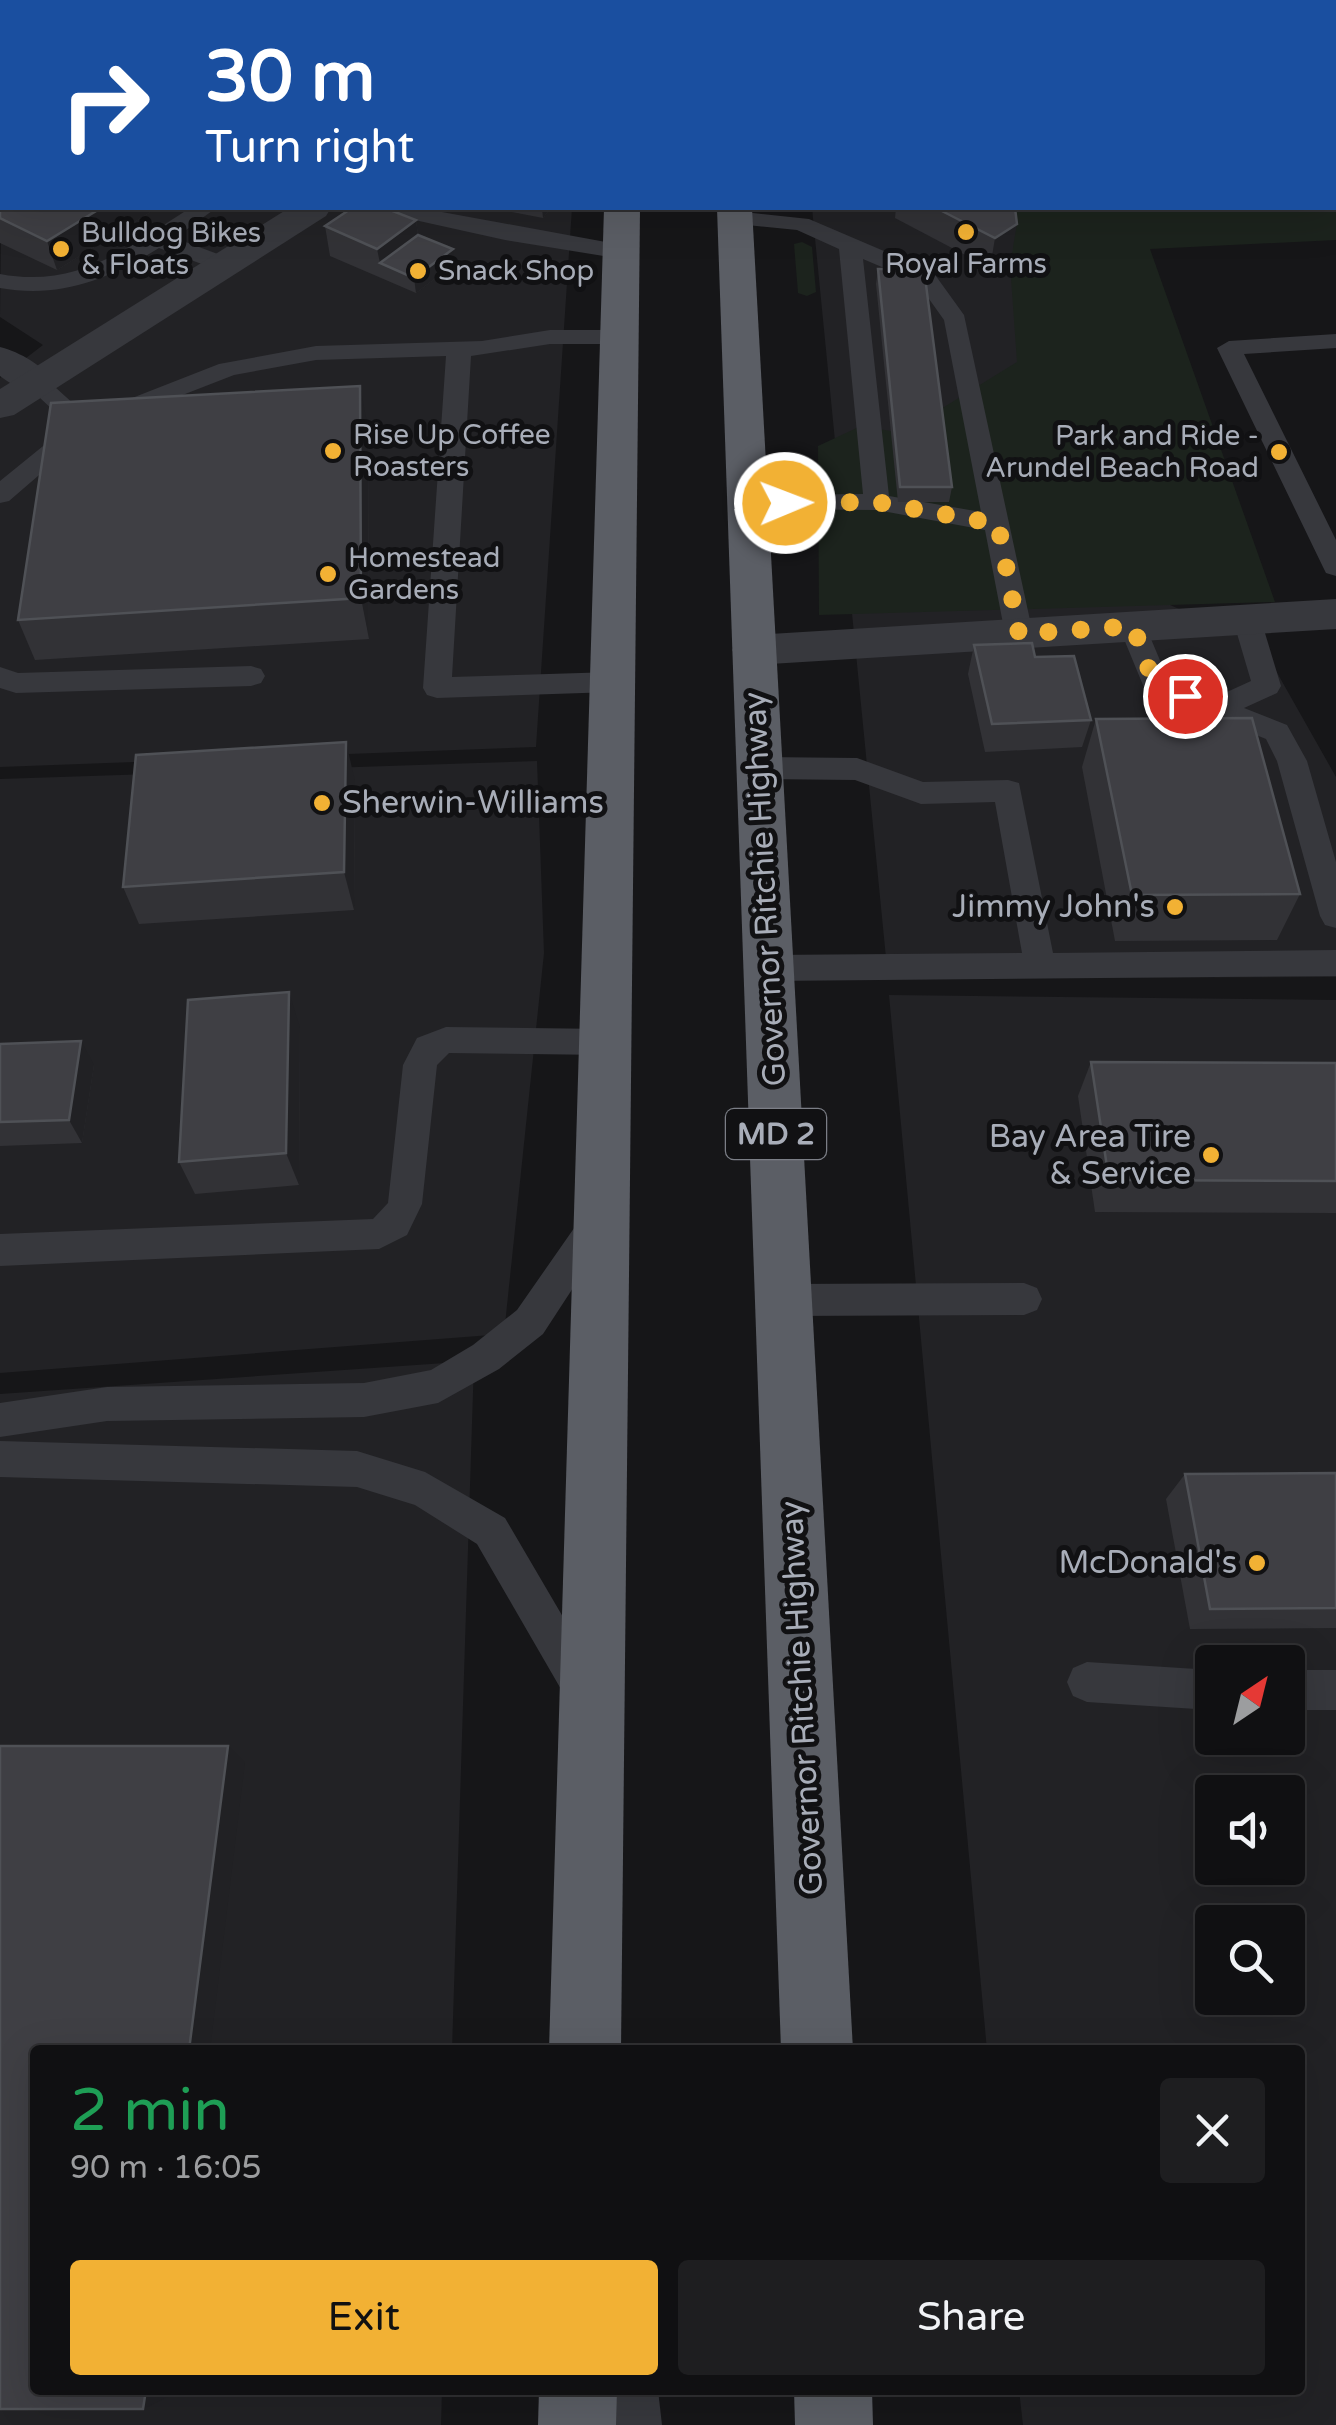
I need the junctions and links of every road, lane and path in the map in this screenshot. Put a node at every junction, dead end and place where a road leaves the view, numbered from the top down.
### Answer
1 (202, 210) edge
2 (310, 210) edge
3 (400, 210) edge
4 (622, 210) edge
5 (734, 213) edge
6 (156, 238) junction
7 (850, 244) junction
8 (622, 252) junction
9 (223, 264) junction
10 (0, 282) edge
11 (620, 337) junction
12 (1336, 341) edge
13 (459, 349) junction
14 (0, 360) edge
15 (36, 383) junction
16 (0, 406) edge
17 (84, 425) junction
18 (0, 495) edge
19 (1336, 498) edge
20 (1305, 499) junction
21 (876, 502) junction
22 (748, 503) junction
23 (998, 524) junction
24 (1336, 567) edge
25 (1336, 614) edge
26 (1247, 620) junction
27 (1133, 626) junction
28 (1019, 634) junction
29 (754, 650) junction
30 (252, 676) dead end
31 (0, 677) edge
32 (613, 682) junction
33 (1216, 709) junction
34 (760, 768) junction
35 (1336, 916) edge
36 (1336, 963) edge
37 (1040, 967) junction
38 (769, 968) junction
39 (606, 1042) junction
40 (602, 1217) junction
41 (0, 1250) edge
42 (1024, 1299) dead end
43 (784, 1300) junction
44 (0, 1420) edge
45 (0, 1460) edge
46 (1087, 1682) dead end
47 (1195, 1689) edge
48 (1305, 1690) edge
49 (1336, 1690) edge
50 (591, 1703) junction
51 (586, 1968) junction
52 (584, 2045) edge
53 (594, 2045) edge
54 (818, 2045) edge
55 (578, 2395) edge
56 (634, 2395) edge
57 (833, 2395) edge
58 (577, 2425) edge
59 (637, 2425) edge
60 (834, 2425) edge

1 - 6 lane
2 - 9 street
3 - 8 lane
4 - 8 highway
5 - 7 lane
5 - 22 highway, Governor Ritchie Highway / MD 2
6 - 9 lane
6 - 10 lane
7 - 21 lane
7 - 23 lane
8 - 11 highway
9 - 15 street
11 - 13 lane
11 - 32 highway
12 - 20 lane
13 - 17 lane
13 - 32 lane
14 - 15 street
15 - 16 street
15 - 17 lane
17 - 18 lane
19 - 20 lane
20 - 24 lane
21 - 22 lane
21 - 23 lane
22 - 29 highway, Governor Ritchie Highway / MD 2
23 - 28 lane
25 - 26 street
26 - 27 street
26 - 33 lane
27 - 28 street
27 - 33 lane
28 - 29 street
29 - 34 highway, Governor Ritchie Highway / MD 2
30 - 31 lane
32 - 39 highway
33 - 35 lane
34 - 37 lane
34 - 38 highway, Governor Ritchie Highway / MD 2
36 - 37 lane
37 - 38 lane
38 - 43 highway, Governor Ritchie Highway / MD 2
39 - 40 highway
39 - 41 lane
40 - 44 lane
40 - 50 highway
42 - 43 lane
43 - 54 highway, Governor Ritchie Highway / MD 2
45 - 50 lane
46 - 47 lane
48 - 49 lane
50 - 51 highway
51 - 52 highway
51 - 53 lane
55 - 58 highway
56 - 59 lane
57 - 60 highway

